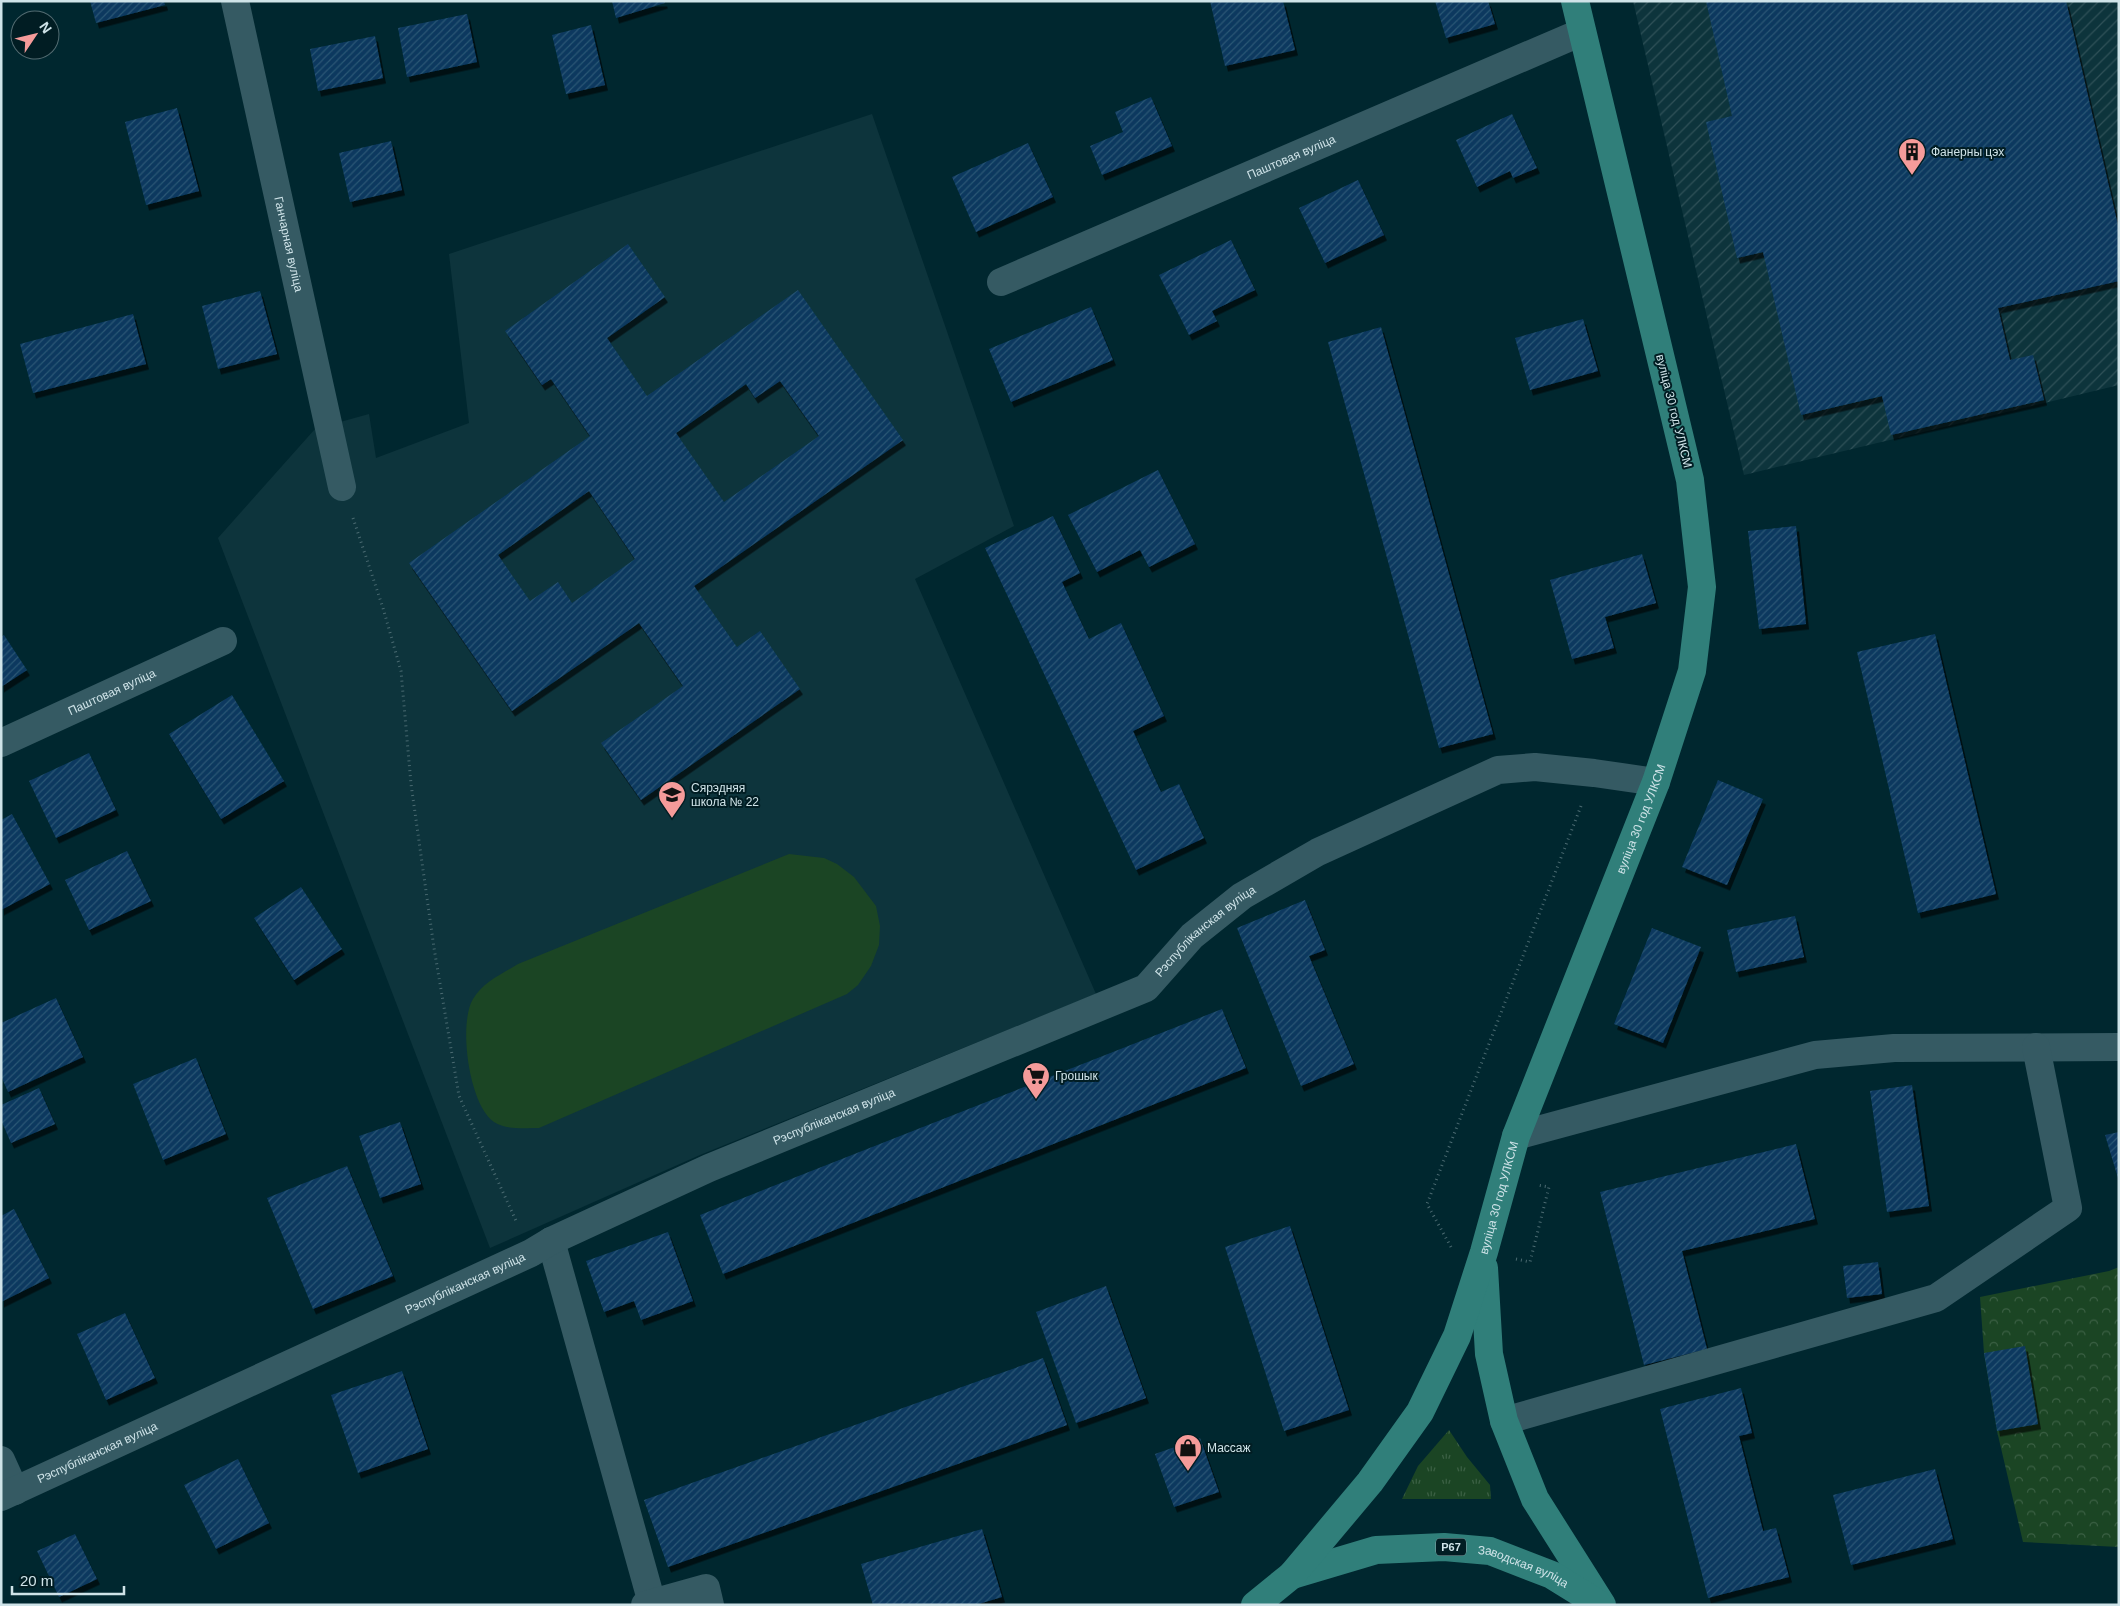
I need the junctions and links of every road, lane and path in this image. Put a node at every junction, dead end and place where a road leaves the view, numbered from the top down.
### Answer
1 (236, 1) edge
2 (1575, 1) edge
3 (1582, 32) junction
4 (1001, 282) dead end
5 (342, 487) joint
6 (223, 641) dead end
7 (1, 743) edge
8 (1656, 782) junction
9 (2036, 1047) junction
10 (2119, 1047) edge
11 (1516, 1136) junction
12 (541, 1247) junction
13 (1484, 1252) junction
14 (1504, 1421) junction
15 (1, 1460) edge
16 (8, 1494) edge
17 (1292, 1574) junction
18 (648, 1604) edge
19 (710, 1605) edge
20 (1255, 1605) edge
21 (1601, 1605) edge

1 - 5 street, Ганчарная вуліца
2 - 3 main road, вуліца 30 год УЛКСМ
3 - 4 street, Паштовая вуліца
3 - 8 main road, вуліца 30 год УЛКСМ
5 - 12 path
6 - 7 street, Паштовая вуліца
8 - 11 main road, вуліца 30 год УЛКСМ
8 - 12 street, Рэспубліканская вуліца
9 - 10 street
9 - 11 street
9 - 14 street
11 - 13 main road, вуліца 30 год УЛКСМ
12 - 16 street, Рэспубліканская вуліца
12 - 18 street
13 - 14 main road
13 - 17 main road, вуліца 30 год УЛКСМ
14 - 21 main road
15 - 16 street
17 - 20 main road, Р67
17 - 21 main road, Заводская вуліца / Р67
18 - 19 street

